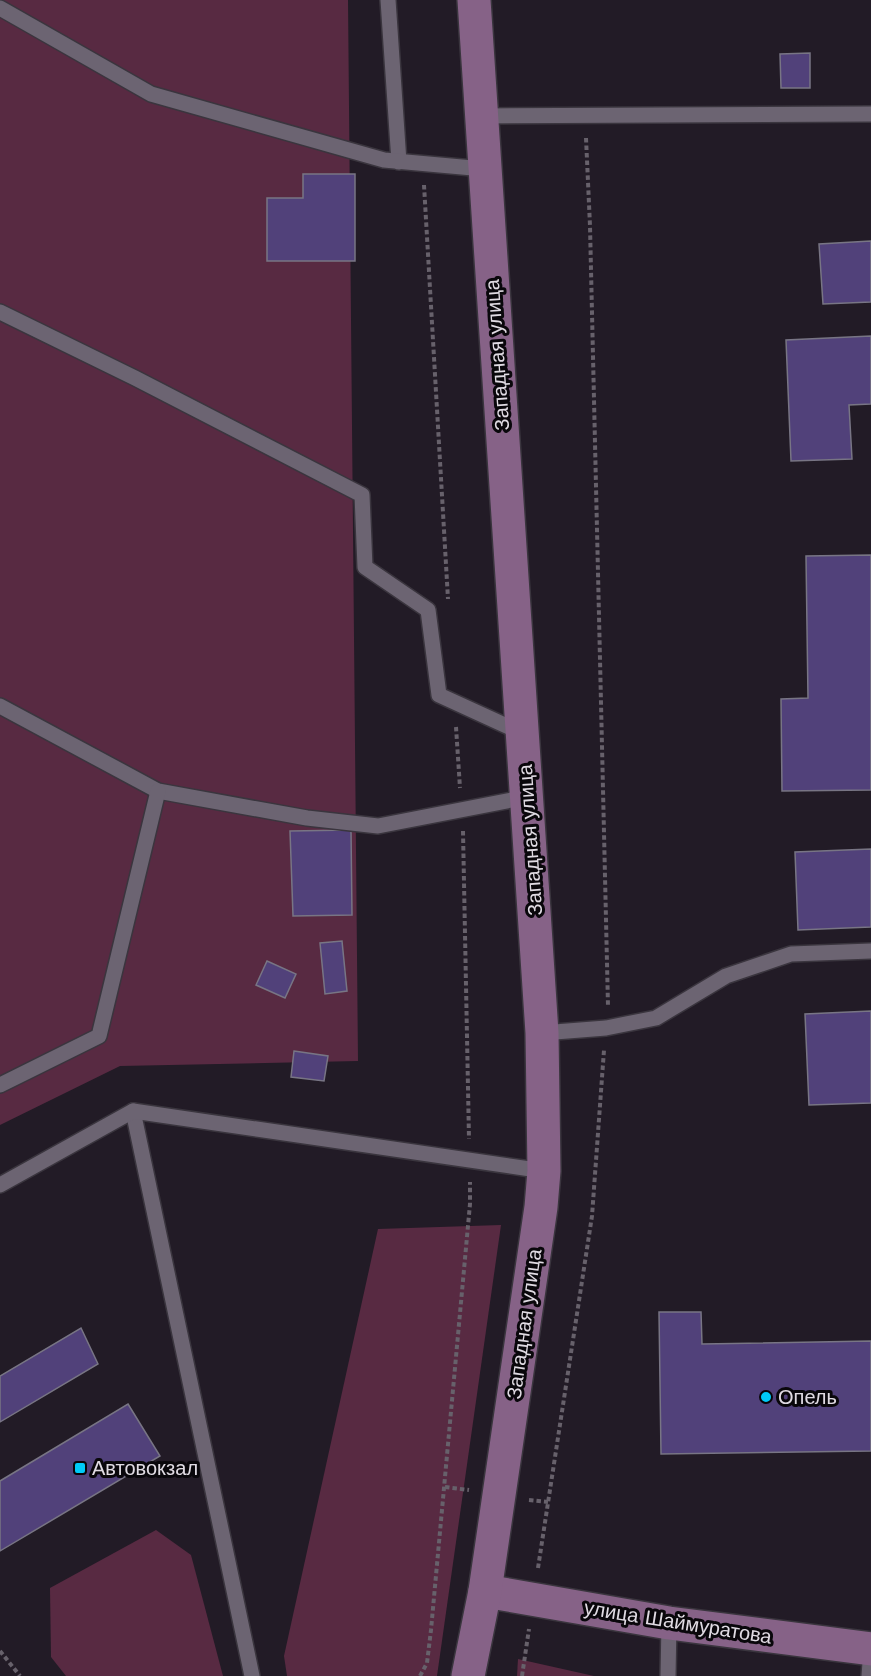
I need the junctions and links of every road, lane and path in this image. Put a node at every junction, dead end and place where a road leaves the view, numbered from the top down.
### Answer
1 (388, 0) edge
2 (474, 0) edge
3 (0, 8) edge
4 (871, 114) edge
5 (481, 116) junction
6 (585, 116) junction
7 (399, 162) junction
8 (423, 164) junction
9 (484, 169) junction
10 (0, 312) edge
11 (449, 607) dead end
12 (455, 702) junction
13 (0, 706) edge
14 (522, 733) junction
15 (158, 791) junction
16 (527, 797) junction
17 (462, 810) junction
18 (871, 951) edge
19 (606, 1028) junction
20 (542, 1033) junction
21 (0, 1085) edge
22 (133, 1111) junction
23 (469, 1160) junction
24 (544, 1171) junction
25 (0, 1185) edge
26 (445, 1487) junction
27 (470, 1490) dead end
28 (525, 1499) dead end
29 (548, 1502) junction
30 (485, 1591) junction
31 (533, 1599) junction
32 (669, 1623) junction
33 (871, 1649) edge
34 (0, 1651) edge
35 (20, 1676) edge
36 (252, 1676) edge
37 (420, 1676) edge
38 (468, 1676) edge
39 (522, 1676) edge
40 (668, 1676) edge
41 (869, 1676) edge

1 - 7 lane
2 - 5 main road, Западная улица
3 - 7 lane
4 - 6 lane
5 - 6 lane
5 - 9 main road, Западная улица
6 - 19 path
7 - 8 lane
8 - 9 lane
8 - 11 path
9 - 14 main road, Западная улица
10 - 12 lane
12 - 14 lane
12 - 17 path
13 - 15 lane
14 - 16 main road, Западная улица
15 - 17 lane
15 - 21 lane
16 - 17 lane
16 - 20 main road, Западная улица
17 - 23 path
18 - 19 lane
19 - 20 lane
19 - 29 path
20 - 24 main road, Западная улица
22 - 23 lane
22 - 25 lane
22 - 36 lane
23 - 24 lane
23 - 26 path
24 - 30 main road, Западная улица
26 - 27 path
26 - 37 path
28 - 29 path
29 - 31 path
30 - 31 main road, улица Шаймуратова
30 - 38 main road, Западная улица
31 - 32 main road, улица Шаймуратова
31 - 39 path
32 - 33 main road, улица Шаймуратова
32 - 40 lane
33 - 41 lane
34 - 35 path

